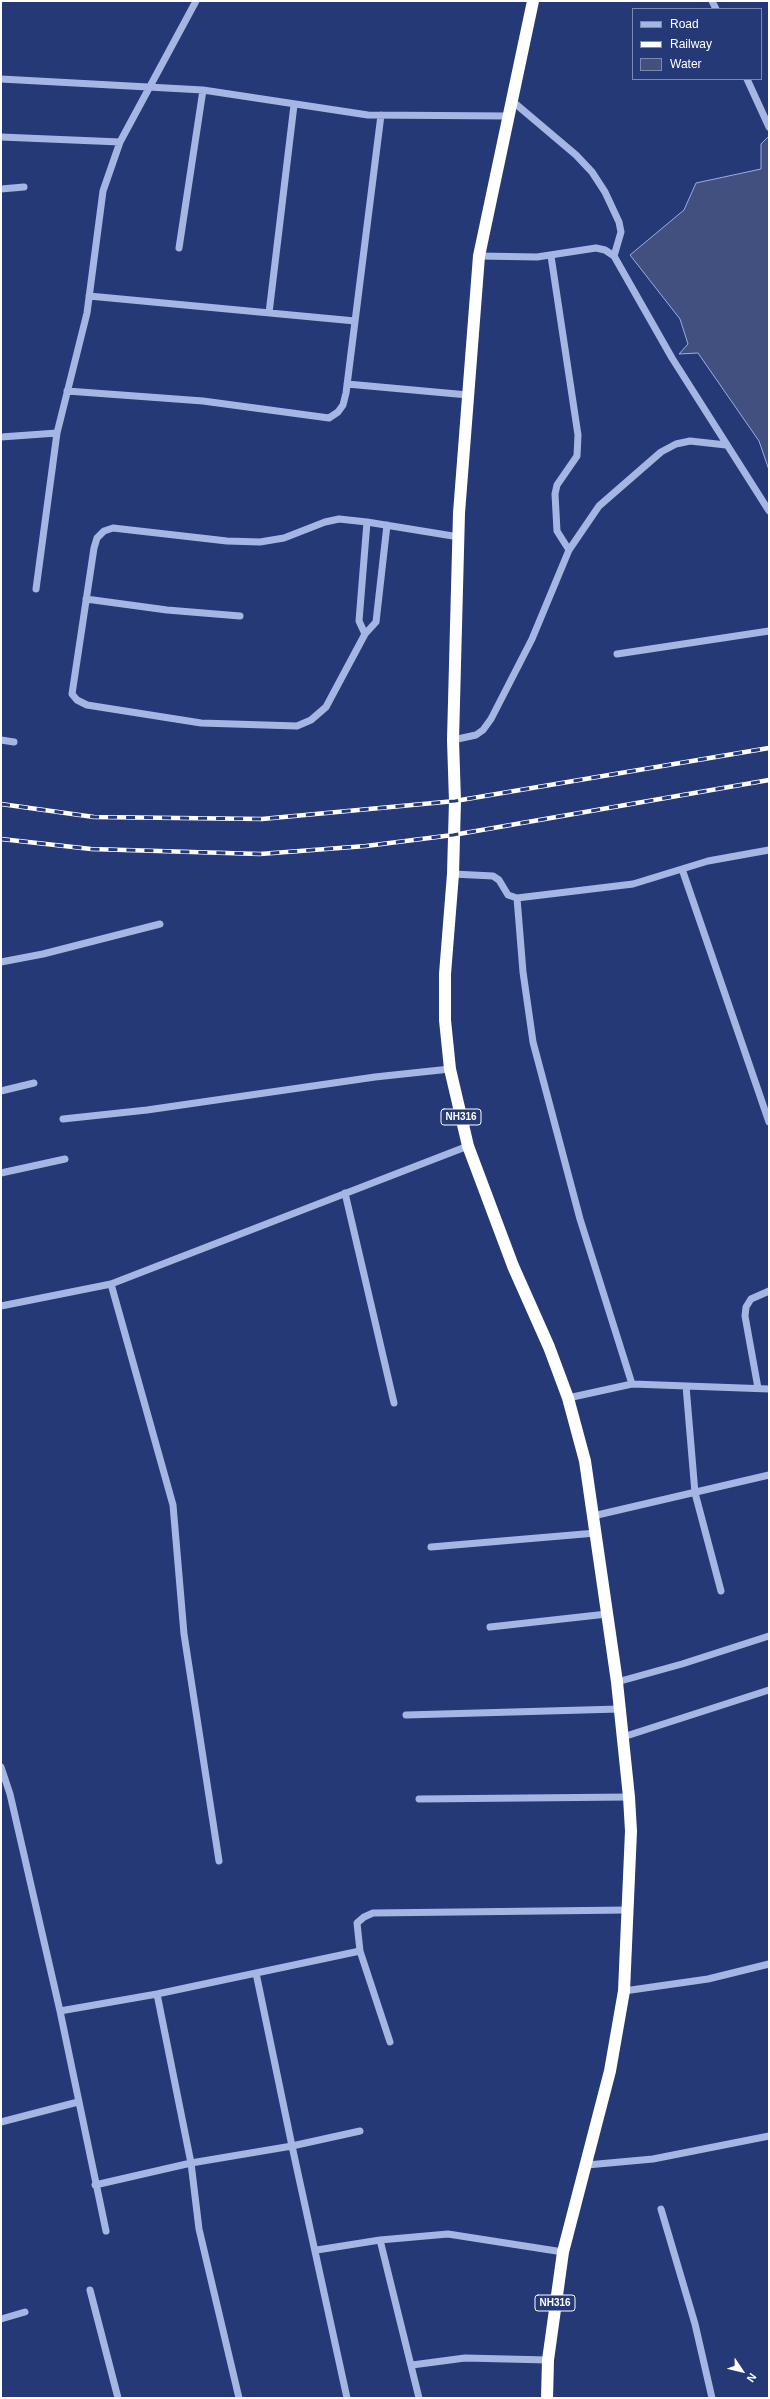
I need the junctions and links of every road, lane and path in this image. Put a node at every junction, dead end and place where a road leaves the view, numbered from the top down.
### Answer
1 (196, 1) edge
2 (533, 1) edge
3 (1, 79) edge
4 (748, 80) edge
5 (150, 88) junction
6 (203, 90) junction
7 (510, 100) junction
8 (294, 105) junction
9 (381, 116) junction
10 (508, 116) junction
11 (769, 127) edge
12 (1, 137) edge
13 (120, 142) junction
14 (24, 187) dead end
15 (1, 189) edge
16 (179, 248) dead end
17 (479, 256) junction
18 (551, 256) junction
19 (614, 256) junction
20 (89, 296) junction
21 (269, 313) junction
22 (355, 321) junction
23 (347, 384) junction
24 (67, 392) junction
25 (468, 395) junction
26 (57, 434) junction
27 (1, 437) edge
28 (726, 445) junction
29 (769, 511) edge
30 (367, 522) junction
31 (387, 525) junction
32 (459, 537) junction
33 (569, 550) junction
34 (36, 589) dead end
35 (86, 599) junction
36 (240, 616) dead end
37 (769, 631) edge
38 (365, 634) junction
39 (617, 654) dead end
40 (1, 740) edge
41 (453, 740) junction
42 (14, 742) dead end
43 (769, 850) edge
44 (682, 869) junction
45 (453, 874) junction
46 (517, 898) junction
47 (160, 924) dead end
48 (1, 962) edge
49 (450, 1069) junction
50 (34, 1083) dead end
51 (1, 1091) edge
52 (62, 1119) dead end
53 (769, 1122) edge
54 (468, 1146) junction
55 (65, 1159) dead end
56 (1, 1173) edge
57 (345, 1193) junction
58 (111, 1284) junction
59 (769, 1291) edge
60 (1, 1306) edge
61 (632, 1384) junction
62 (686, 1386) junction
63 (758, 1388) junction
64 (769, 1388) edge
65 (568, 1398) junction
66 (394, 1403) dead end
67 (769, 1475) edge
68 (695, 1493) junction
69 (593, 1516) junction
70 (596, 1533) junction
71 (431, 1547) dead end
72 (721, 1590) dead end
73 (607, 1614) junction
74 (490, 1627) dead end
75 (769, 1636) edge
76 (617, 1682) junction
77 (769, 1690) edge
78 (619, 1709) junction
79 (406, 1715) dead end
80 (623, 1737) junction
81 (1, 1767) edge
82 (629, 1797) junction
83 (420, 1799) dead end
84 (219, 1861) dead end
85 (628, 1910) junction
86 (360, 1951) junction
87 (769, 1964) edge
88 (256, 1973) junction
89 (624, 1991) junction
90 (157, 1994) junction
91 (60, 2011) junction
92 (390, 2042) dead end
93 (78, 2102) junction
94 (1, 2122) edge
95 (360, 2131) dead end
96 (769, 2136) edge
97 (292, 2146) junction
98 (191, 2163) junction
99 (586, 2165) junction
100 (95, 2184) junction
101 (661, 2209) dead end
102 (106, 2231) dead end
103 (380, 2240) junction
104 (317, 2250) junction
105 (563, 2252) junction
106 (90, 2290) dead end
107 (25, 2312) dead end
108 (1, 2319) edge
109 (548, 2360) junction
110 (412, 2365) junction
111 (118, 2398) edge
112 (239, 2398) edge
113 (347, 2398) edge
114 (419, 2398) edge
115 (547, 2398) edge
116 (712, 2398) edge

1 - 5 street
2 - 7 highway, NH316
3 - 5 street
4 - 11 street
5 - 6 street
5 - 13 street
6 - 8 street
6 - 16 street
7 - 10 highway, NH316
7 - 19 street
8 - 9 street
8 - 21 street
9 - 10 street
9 - 22 street
10 - 17 highway, NH316
12 - 13 street
13 - 20 street
14 - 15 street
17 - 18 street
17 - 25 highway, NH316
18 - 19 street
18 - 33 street
19 - 28 street
20 - 21 street
20 - 24 street
21 - 22 street
22 - 23 street
23 - 24 street
23 - 25 street
24 - 26 street
25 - 32 highway, NH316
26 - 27 street
26 - 34 street
28 - 29 street
28 - 33 street
30 - 31 street
30 - 35 street
30 - 38 street
31 - 32 street
31 - 38 street
32 - 41 highway, NH316
33 - 41 street
35 - 36 street
35 - 38 street
37 - 39 street
40 - 42 street
41 - 45 highway, NH316
43 - 44 street
44 - 46 street
44 - 53 street
45 - 46 street
45 - 49 highway, NH316
46 - 61 street
47 - 48 street
49 - 52 street
49 - 54 highway, NH316
50 - 51 street
54 - 57 street
54 - 65 highway, NH316
55 - 56 street
57 - 58 street
57 - 66 street
58 - 60 street
58 - 84 street
59 - 63 street
61 - 62 street
61 - 65 street
62 - 63 street
62 - 68 street
63 - 64 street
65 - 69 highway, NH316
67 - 68 street
68 - 69 street
68 - 72 street
69 - 70 highway, NH316
70 - 71 street
70 - 73 highway, NH316
73 - 74 street
73 - 76 highway, NH316
75 - 76 street
76 - 78 highway, NH316
77 - 80 street
78 - 79 street
78 - 80 highway, NH316
80 - 82 highway, NH316
81 - 91 street
82 - 83 street
82 - 85 highway, NH316
85 - 86 street
85 - 89 highway, NH316
86 - 88 street
86 - 92 street
87 - 89 street
88 - 90 street
88 - 97 street
89 - 99 highway, NH316
90 - 91 street
90 - 98 street
91 - 93 street
93 - 94 street
93 - 100 street
95 - 97 street
96 - 99 street
97 - 98 street
97 - 104 street
98 - 100 street
98 - 112 street
99 - 105 highway, NH316
100 - 102 street
101 - 116 street
103 - 104 street
103 - 105 street
103 - 110 street
104 - 113 street
105 - 109 highway, NH316
106 - 111 street
107 - 108 street
109 - 110 street
109 - 115 highway, NH316
110 - 114 street

